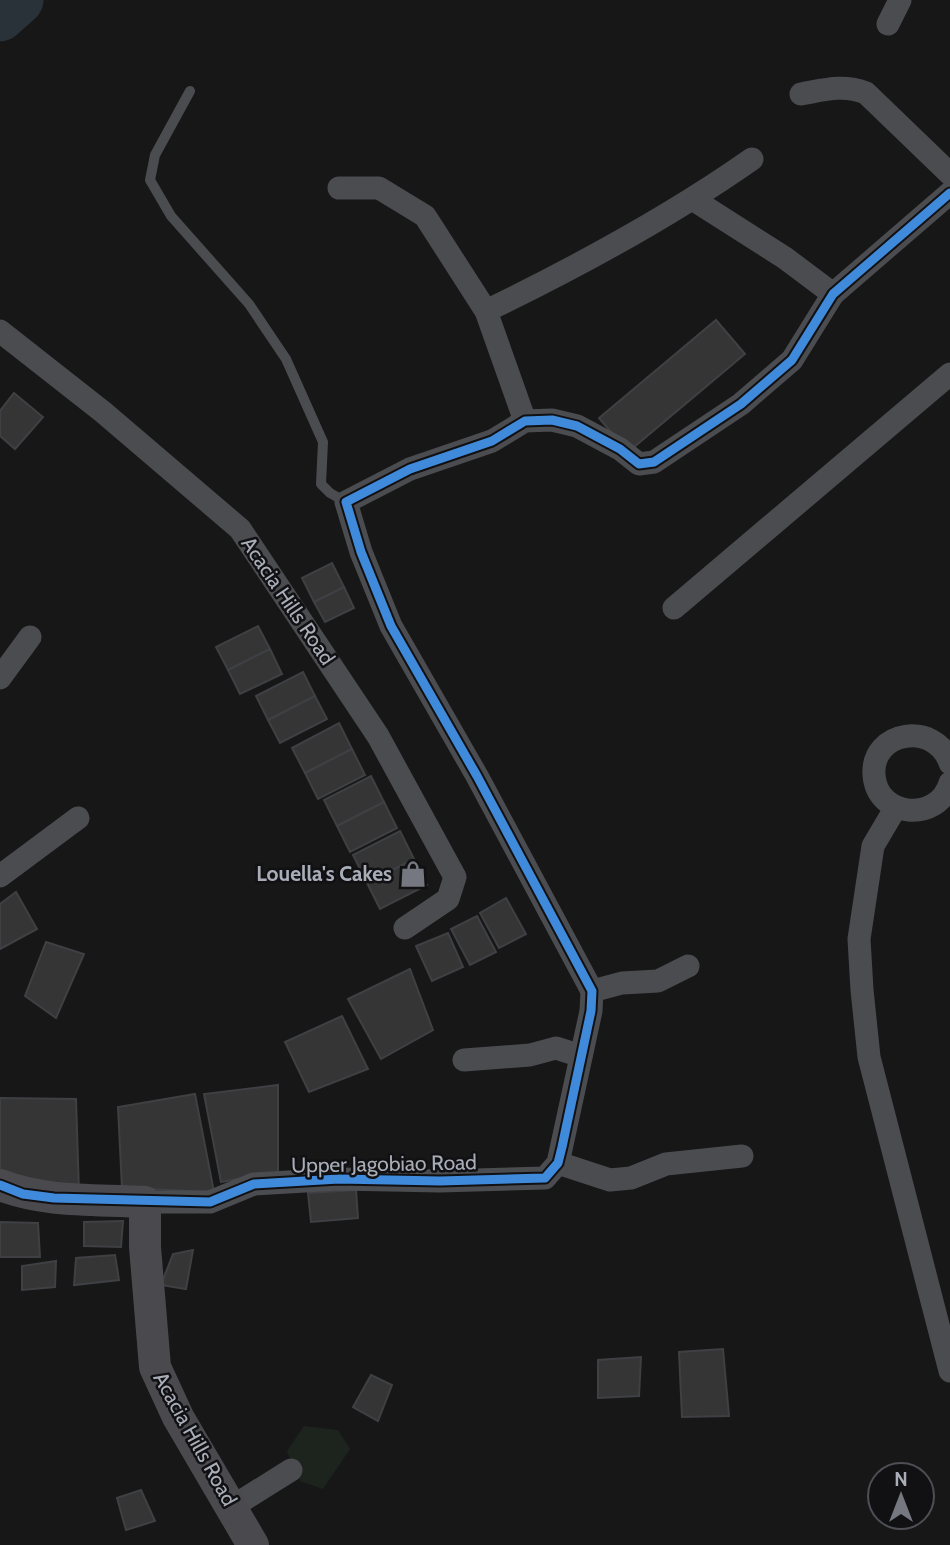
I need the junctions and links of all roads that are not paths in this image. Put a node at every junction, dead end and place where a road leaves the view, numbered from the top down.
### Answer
1 (900, 0) edge
2 (888, 24) dead end
3 (190, 90) dead end
4 (801, 94) dead end
5 (752, 159) dead end
6 (950, 174) edge
7 (339, 188) dead end
8 (950, 193) edge
9 (694, 200) junction
10 (833, 294) junction
11 (486, 311) junction
12 (0, 331) edge
13 (950, 374) edge
14 (525, 421) junction
15 (346, 502) junction
16 (674, 608) dead end
17 (30, 637) dead end
18 (0, 678) edge
19 (946, 747) edge
20 (949, 787) edge
21 (896, 807) junction
22 (78, 818) dead end
23 (0, 876) edge
24 (405, 928) dead end
25 (688, 966) dead end
26 (592, 991) junction
27 (581, 1056) junction
28 (464, 1060) dead end
29 (742, 1156) dead end
30 (558, 1163) junction
31 (0, 1185) edge
32 (145, 1202) junction
33 (950, 1371) edge
34 (291, 1470) dead end
35 (232, 1507) junction
36 (253, 1545) edge

1 - 2 street
3 - 15 lane
4 - 6 street
5 - 9 street
7 - 11 street
8 - 10 street
9 - 10 street
9 - 11 street
10 - 14 street
11 - 14 street
12 - 24 street, Acacia Hills Road
13 - 16 street
14 - 15 street
15 - 26 street
17 - 18 street
19 - 21 street
20 - 21 street
21 - 33 street
22 - 23 street
25 - 26 street
26 - 27 street
27 - 28 street
27 - 30 street
29 - 30 street
30 - 32 street, Upper Jagobiao Road
31 - 32 street, Upper Jagobiao Road
32 - 35 street, Acacia Hills Road
34 - 35 street
35 - 36 street, Acacia Hills Road

